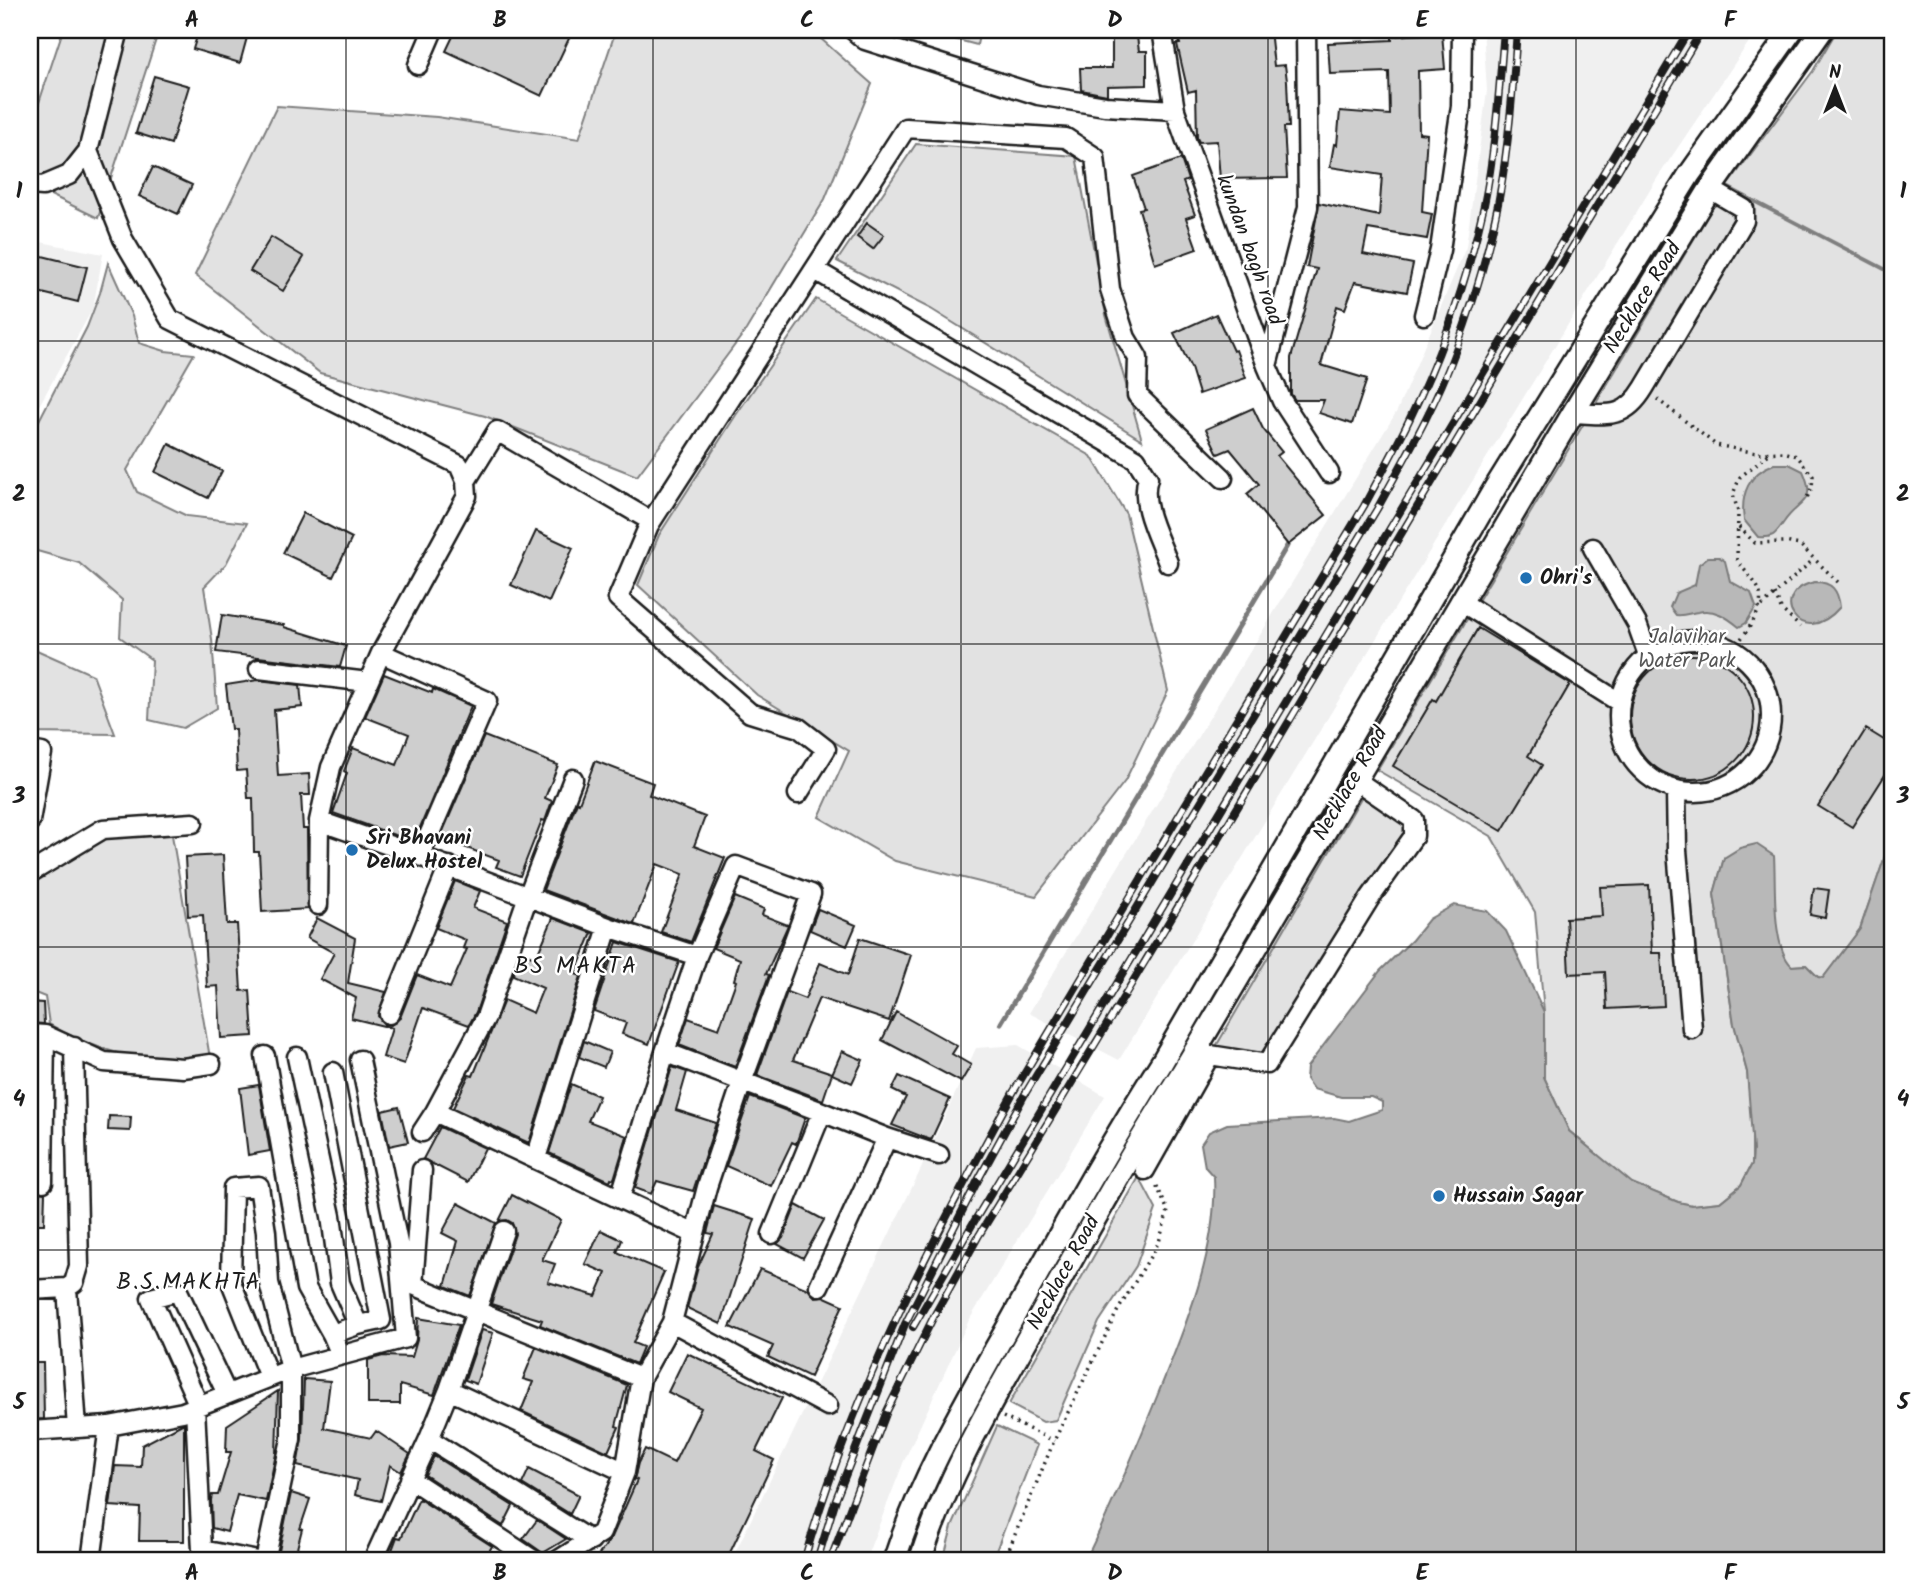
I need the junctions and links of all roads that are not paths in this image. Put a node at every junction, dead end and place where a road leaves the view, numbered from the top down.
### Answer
1 (119, 30) edge
2 (433, 30) edge
3 (853, 30) edge
4 (1162, 30) edge
5 (1306, 30) edge
6 (1462, 30) edge
7 (1792, 30) edge
8 (1822, 30) edge
9 (418, 65) dead end
10 (1175, 110) junction
11 (88, 151) junction
12 (30, 185) edge
13 (1710, 189) junction
14 (815, 270) junction
15 (1424, 315) dead end
16 (1267, 366) junction
17 (1573, 412) junction
18 (1529, 432) junction
19 (1552, 446) junction
20 (1329, 472) dead end
21 (1223, 478) dead end
22 (466, 481) junction
23 (1495, 488) junction
24 (1519, 502) junction
25 (651, 521) junction
26 (1593, 548) dead end
27 (1168, 562) dead end
28 (1460, 601) junction
29 (381, 653) junction
30 (1648, 655) junction
31 (259, 669) dead end
32 (368, 682) junction
33 (1619, 702) junction
34 (30, 751) edge
35 (573, 779) dead end
36 (1354, 779) junction
37 (1676, 790) junction
38 (798, 793) dead end
39 (30, 821) edge
40 (319, 821) junction
41 (193, 823) dead end
42 (420, 856) junction
43 (449, 866) junction
44 (30, 873) edge
45 (528, 896) junction
46 (318, 905) dead end
47 (608, 928) junction
48 (698, 956) junction
49 (389, 1014) dead end
50 (1692, 1029) dead end
51 (37, 1035) edge
52 (74, 1047) junction
53 (665, 1052) junction
54 (265, 1056) dead end
55 (297, 1057) dead end
56 (360, 1060) dead end
57 (211, 1064) dead end
58 (333, 1072) dead end
59 (742, 1082) junction
60 (435, 1112) junction
61 (822, 1112) junction
62 (422, 1132) dead end
63 (887, 1138) junction
64 (939, 1155) dead end
65 (536, 1158) junction
66 (422, 1170) dead end
67 (1145, 1170) road end
68 (43, 1182) dead end
69 (620, 1198) junction
70 (504, 1231) dead end
71 (695, 1234) junction
72 (772, 1234) dead end
73 (413, 1285) junction
74 (819, 1286) dead end
75 (67, 1288) junction
76 (30, 1290) edge
77 (474, 1310) junction
78 (672, 1322) junction
79 (358, 1325) junction
80 (332, 1334) junction
81 (406, 1338) junction
82 (341, 1355) junction
83 (291, 1369) junction
84 (269, 1377) junction
85 (642, 1378) junction
86 (449, 1390) junction
87 (228, 1394) junction
88 (197, 1406) junction
89 (828, 1406) dead end
90 (109, 1426) junction
91 (77, 1428) junction
92 (30, 1431) edge
93 (429, 1439) junction
94 (625, 1472) junction
95 (410, 1479) junction
96 (591, 1541) junction
97 (202, 1555) edge
98 (91, 1561) edge
99 (258, 1561) edge
100 (265, 1561) edge
101 (373, 1561) edge
102 (535, 1561) edge
103 (557, 1561) edge
104 (894, 1561) edge
105 (920, 1561) edge

1 - 11 street
2 - 9 street
3 - 10 street
4 - 10 street, kundan bagh road
5 - 16 street
6 - 15 street
7 - 18 main road, Necklace Road
8 - 13 main road, Necklace Road
10 - 16 street, kundan bagh road
11 - 12 street
11 - 22 street
13 - 17 main road, Necklace Road
13 - 17 street
14 - 21 street
14 - 25 street
14 - 27 street
16 - 20 street, kundan bagh road
17 - 19 main road, Necklace Road
18 - 19 main road
18 - 23 main road, Necklace Road
19 - 24 main road, Necklace Road
22 - 25 street
22 - 29 street
23 - 24 main road
23 - 104 main road, Necklace Road
24 - 28 main road, Necklace Road
25 - 38 street
26 - 30 street
28 - 33 street
28 - 36 main road, Necklace Road
29 - 32 street
29 - 42 street
30 - 33 street
30 - 37 street
31 - 32 street
32 - 40 street
33 - 37 street
34 - 39 street
35 - 45 street
36 - 67 street
36 - 105 main road, Necklace Road
37 - 50 street
40 - 42 street
40 - 46 street
41 - 44 street
42 - 43 street
43 - 45 street
43 - 49 street
45 - 47 street
45 - 60 street
47 - 48 street
47 - 65 street
48 - 53 street
48 - 59 street
51 - 52 street
51 - 68 street
52 - 57 street
52 - 75 street
53 - 59 street
53 - 69 street
54 - 80 street
55 - 79 street
56 - 81 street
58 - 79 street
59 - 61 street
59 - 71 street
60 - 62 street
60 - 65 street
61 - 63 street
61 - 72 street
63 - 64 street
63 - 74 street
65 - 69 street
66 - 73 street
69 - 71 street
70 - 77 street
71 - 78 street
73 - 77 street
73 - 81 street
75 - 76 street
75 - 91 street
77 - 85 street
77 - 86 street
78 - 85 street
78 - 89 street
79 - 80 street
80 - 82 street
81 - 82 street
82 - 83 street
83 - 84 street
83 - 84 street
83 - 100 street
84 - 87 street
85 - 94 street
86 - 93 street
86 - 94 street
87 - 88 street
87 - 88 street
88 - 90 street
88 - 97 street
90 - 91 street
90 - 98 street
91 - 92 street
93 - 95 street
93 - 96 street
94 - 96 street
95 - 101 street
95 - 102 street
96 - 103 street
97 - 99 street

